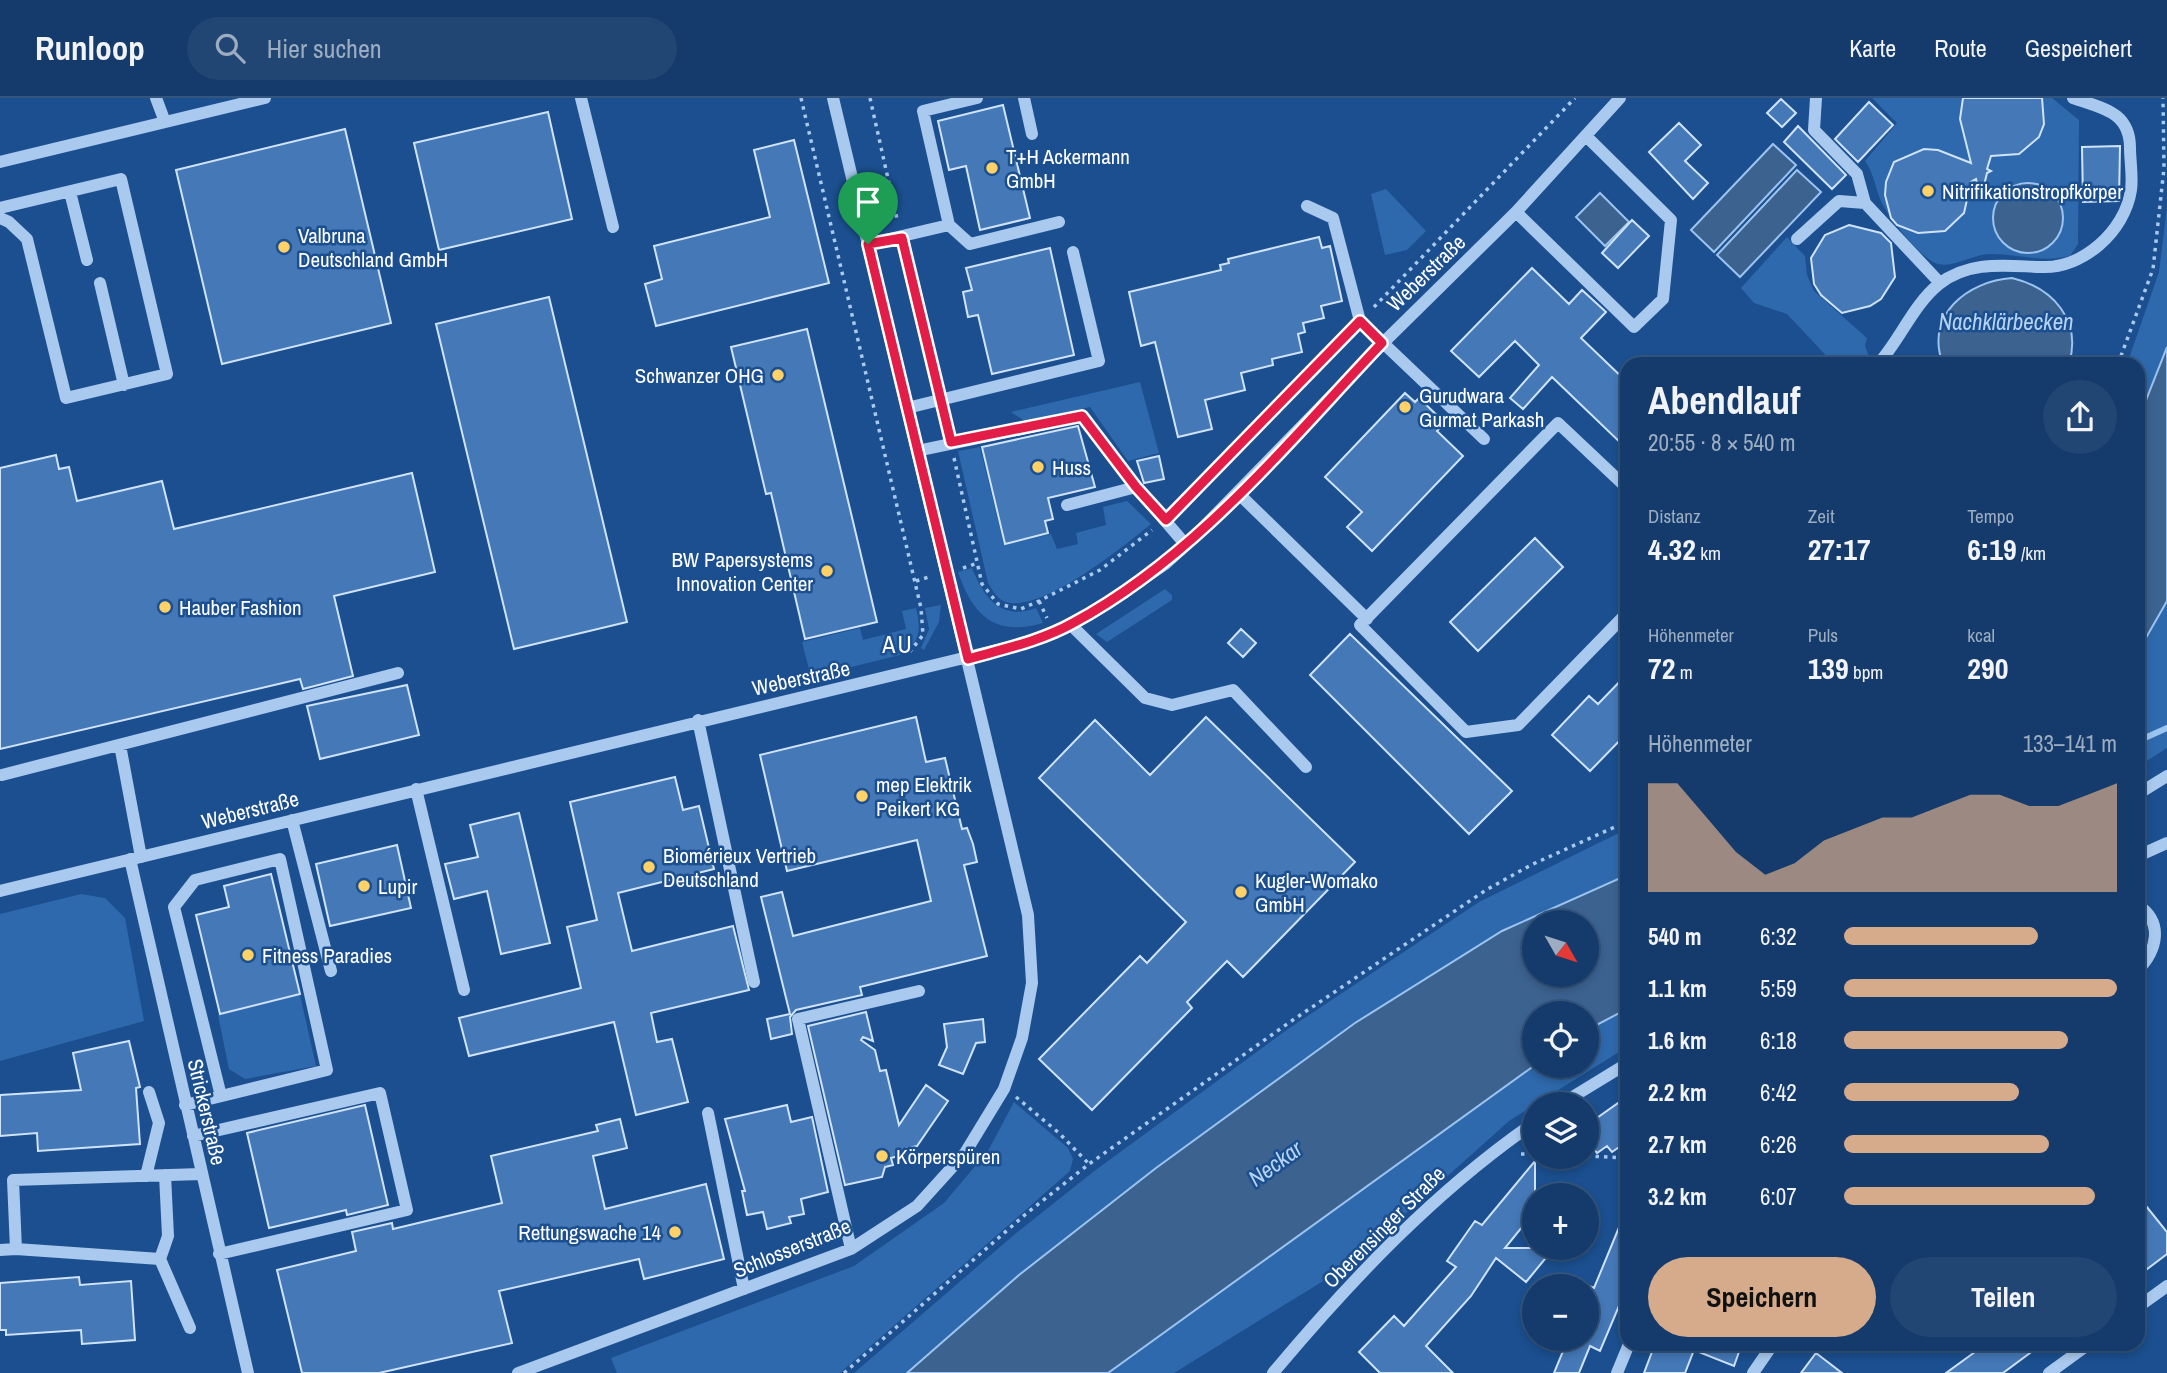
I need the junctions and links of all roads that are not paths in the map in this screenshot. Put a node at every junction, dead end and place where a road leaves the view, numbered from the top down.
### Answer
1 (156, 98) edge
2 (265, 98) edge
3 (580, 98) edge
4 (835, 98) edge
5 (977, 98) edge
6 (1024, 98) edge
7 (1620, 98) edge
8 (1816, 98) edge
9 (2073, 98) edge
10 (165, 122) junction
11 (1032, 134) dead end
12 (1586, 136) junction
13 (0, 162) edge
14 (70, 192) junction
15 (1865, 203) junction
16 (1307, 206) dead end
17 (0, 208) edge
18 (1516, 212) junction
19 (0, 218) edge
20 (1059, 222) dead end
21 (950, 225) junction
22 (613, 227) dead end
23 (1797, 239) dead end
24 (868, 244) junction
25 (1073, 251) dead end
26 (87, 260) dead end
27 (100, 283) dead end
28 (1940, 283) junction
29 (1382, 343) junction
30 (1884, 357) edge
31 (124, 385) junction
32 (907, 408) junction
33 (1484, 439) dead end
34 (917, 451) junction
35 (1620, 481) edge
36 (1136, 487) junction
37 (1238, 493) junction
38 (1067, 505) dead end
39 (1186, 545) junction
40 (1367, 618) junction
41 (1620, 620) edge
42 (1071, 625) junction
43 (968, 659) junction
44 (398, 673) dead end
45 (698, 720) junction
46 (120, 745) junction
47 (1306, 767) dead end
48 (2, 775) edge
49 (2167, 776) edge
50 (416, 789) junction
51 (2145, 790) edge
52 (292, 820) junction
53 (2167, 843) edge
54 (2145, 853) edge
55 (136, 858) junction
56 (0, 891) edge
57 (2145, 911) edge
58 (2145, 962) edge
59 (331, 971) dead end
60 (754, 982) dead end
61 (464, 990) dead end
62 (919, 991) dead end
63 (1620, 1068) edge
64 (149, 1092) dead end
65 (1580, 1092) edge
66 (221, 1097) junction
67 (185, 1105) junction
68 (708, 1113) dead end
69 (1522, 1131) edge
70 (192, 1136) junction
71 (201, 1174) junction
72 (165, 1175) junction
73 (146, 1176) junction
74 (851, 1248) junction
75 (16, 1249) junction
76 (0, 1250) edge
77 (219, 1254) junction
78 (160, 1259) junction
79 (2167, 1286) edge
80 (744, 1289) junction
81 (2145, 1302) edge
82 (190, 1328) dead end
83 (1626, 1351) edge
84 (1768, 1351) edge
85 (2079, 1351) edge
86 (248, 1373) edge
87 (518, 1373) edge
88 (1273, 1373) edge
89 (1617, 1373) edge
90 (1753, 1373) edge
91 (2049, 1373) edge

1 - 10 street
2 - 10 street
3 - 22 street
4 - 24 street, Schlosserstraße
5 - 21 street
6 - 11 street
7 - 12 street, Weberstraße
8 - 15 street
9 - 28 street
10 - 13 street
12 - 18 street, Weberstraße
12 - 18 street
14 - 17 street
14 - 26 street
14 - 31 street
15 - 23 street
15 - 28 street
16 - 29 street
18 - 29 street, Weberstraße
19 - 31 street
20 - 21 street
21 - 24 street
24 - 32 street, Schlosserstraße
25 - 32 street
27 - 31 street
28 - 30 street
29 - 33 street
29 - 37 street, Weberstraße
32 - 34 street, Schlosserstraße
34 - 36 street
34 - 43 street, Schlosserstraße
35 - 40 street
36 - 38 street
36 - 39 street
37 - 39 street, Weberstraße
37 - 40 street
39 - 42 street, Weberstraße
40 - 41 street
42 - 43 street, Weberstraße
42 - 47 street
43 - 45 street, Weberstraße
43 - 74 street, Schlosserstraße
44 - 46 street
45 - 50 street, Weberstraße
45 - 60 street
46 - 48 street
46 - 55 street, Strickerstraße
49 - 51 street
50 - 52 street, Weberstraße
50 - 61 street
52 - 55 street, Weberstraße
52 - 59 street
53 - 54 street
55 - 56 street, Weberstraße
55 - 67 street, Strickerstraße
57 - 58 street
62 - 74 street
63 - 65 street
64 - 73 street
66 - 66 street
66 - 67 street
67 - 70 street, Strickerstraße
68 - 80 street
69 - 88 street, Oberensinger Straße
70 - 71 street, Strickerstraße
70 - 77 street
71 - 72 street
71 - 77 street, Strickerstraße
72 - 73 street
72 - 78 street
73 - 75 street
74 - 80 street, Schlosserstraße
75 - 76 street
75 - 78 street
77 - 86 street, Strickerstraße
78 - 82 street
79 - 81 street
80 - 87 street, Schlosserstraße
83 - 89 street
84 - 90 street
85 - 91 street

